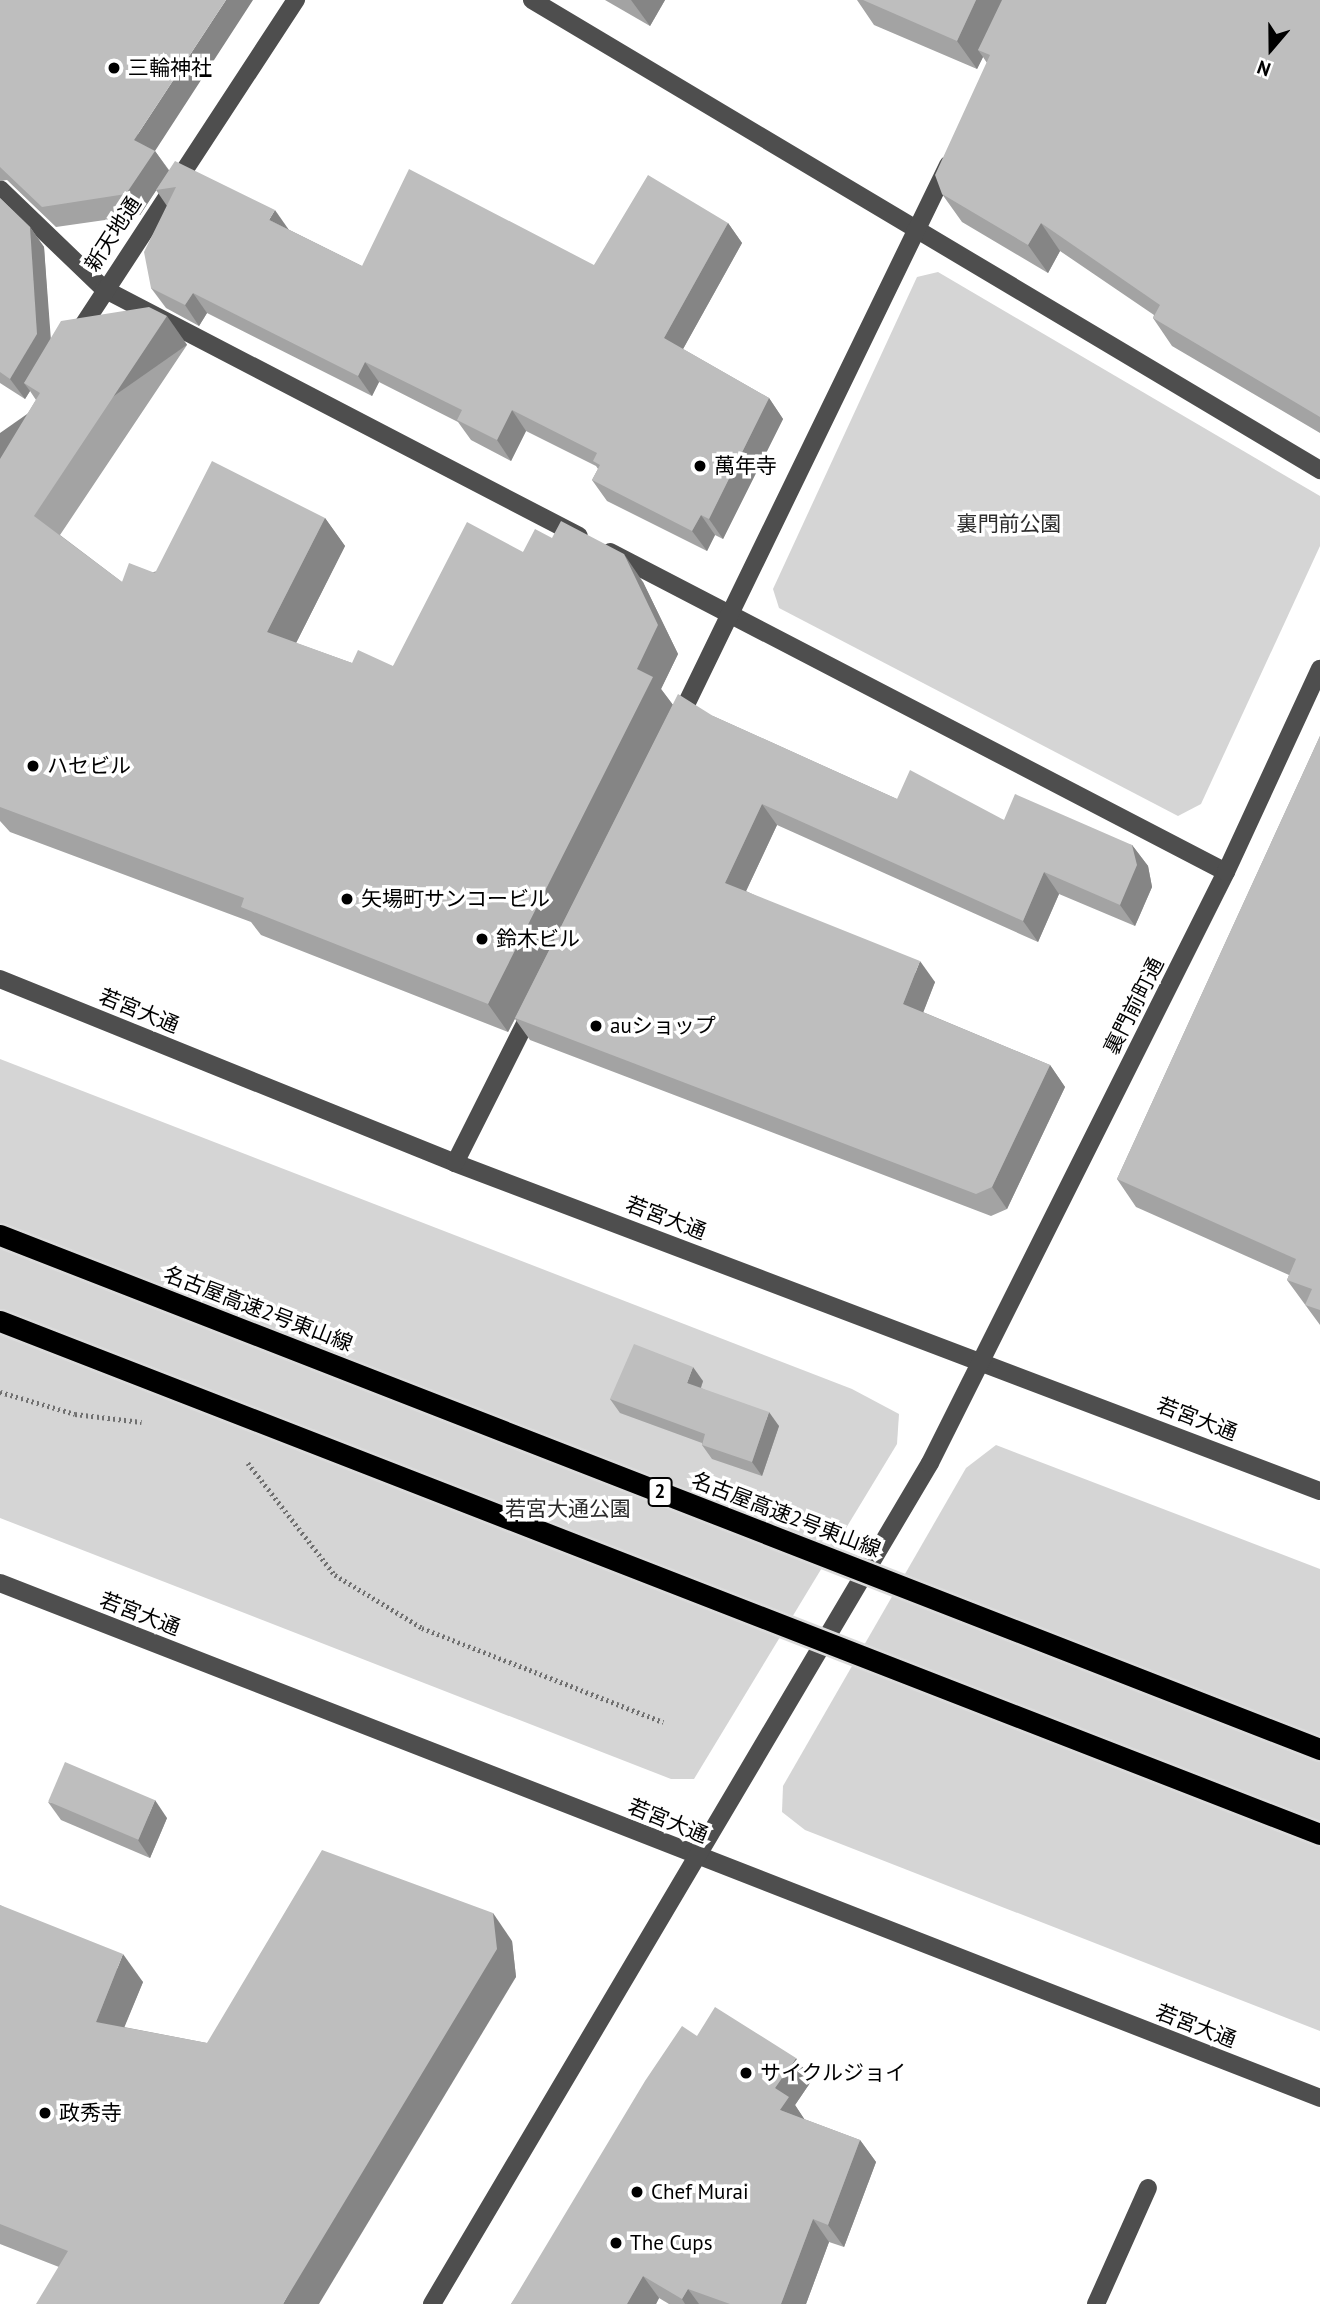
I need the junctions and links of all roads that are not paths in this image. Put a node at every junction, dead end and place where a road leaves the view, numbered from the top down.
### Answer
1 (296, 0) edge
2 (532, 0) edge
3 (957, 144) edge
4 (0, 189) edge
5 (917, 233) junction
6 (104, 289) junction
7 (63, 358) edge
8 (1320, 470) edge
9 (731, 615) junction
10 (1320, 669) edge
11 (670, 737) edge
12 (1226, 872) junction
13 (0, 979) edge
14 (541, 992) edge
15 (455, 1163) junction
16 (0, 1235) edge
17 (0, 1321) edge
18 (982, 1361) junction
19 (1320, 1491) edge
20 (0, 1583) edge
21 (1320, 1749) edge
22 (1320, 1834) edge
23 (696, 1857) junction
24 (1320, 2098) edge
25 (1148, 2188) dead end
26 (432, 2304) edge
27 (1096, 2304) edge

1 - 6 street, 新天地通
2 - 5 street
3 - 5 street
4 - 6 street
5 - 8 street
5 - 9 street
6 - 7 street, 新天地通
6 - 9 street
9 - 11 street
9 - 12 street
10 - 12 street, 裏門前町通
12 - 18 street, 裏門前町通
13 - 15 street, 若宮大通
14 - 15 street
15 - 18 street, 若宮大通
16 - 21 highway, 名古屋高速2号東山線 / 2, bridge
17 - 22 highway, bridge
18 - 19 street, 若宮大通
18 - 23 street, 裏門前町通
20 - 23 street, 若宮大通
23 - 24 street, 若宮大通
23 - 26 street, 裏門前町通
25 - 27 street

